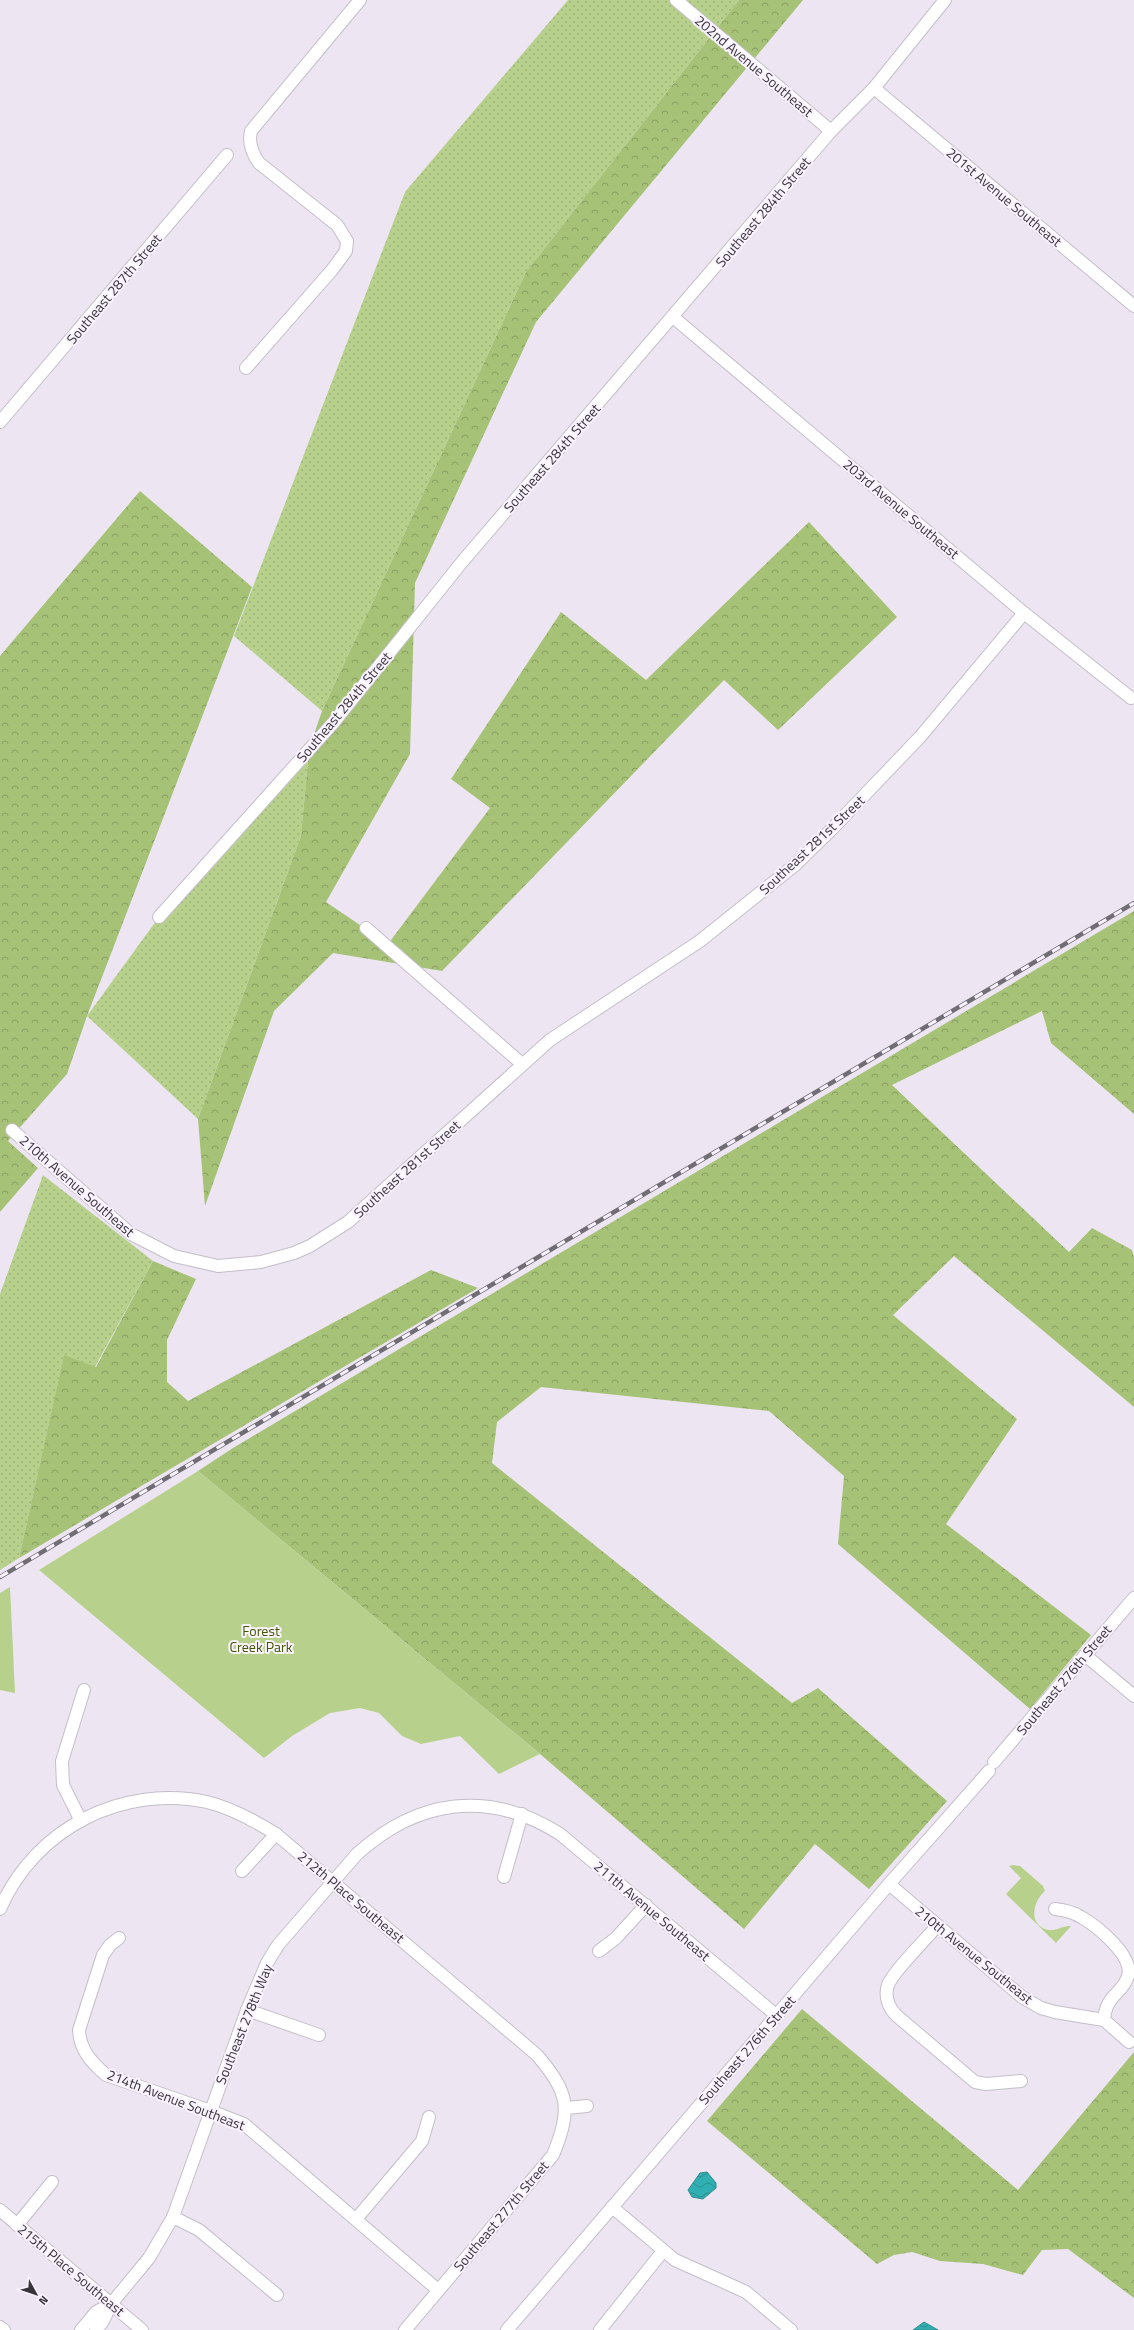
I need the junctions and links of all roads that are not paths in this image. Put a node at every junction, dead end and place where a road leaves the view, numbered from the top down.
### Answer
1 (360, 0) edge
2 (676, 0) edge
3 (945, 0) edge
4 (874, 88) junction
5 (831, 131) junction
6 (227, 155) dead end
7 (1134, 306) edge
8 (673, 316) junction
9 (246, 368) dead end
10 (0, 422) edge
11 (1024, 613) junction
12 (1131, 698) dead end
13 (159, 916) dead end
14 (366, 928) dead end
15 (522, 1064) junction
16 (12, 1130) dead end
17 (280, 1257) joint
18 (1134, 1598) edge
19 (1086, 1654) junction
20 (84, 1690) dead end
21 (1134, 1696) edge
22 (522, 1814) junction
23 (81, 1821) junction
24 (276, 1834) junction
25 (242, 1871) dead end
26 (504, 1877) dead end
27 (332, 1882) junction
28 (889, 1884) junction
29 (646, 1905) junction
30 (0, 1909) edge
31 (1055, 1909) dead end
32 (937, 1926) junction
33 (119, 1938) dead end
34 (598, 1951) dead end
35 (247, 2010) junction
36 (776, 2015) junction
37 (1104, 2020) junction
38 (319, 2035) dead end
39 (1129, 2042) dead end
40 (1021, 2081) dead end
41 (587, 2106) dead end
42 (566, 2108) junction
43 (211, 2111) junction
44 (429, 2117) dead end
45 (52, 2182) dead end
46 (612, 2207) junction
47 (0, 2210) edge
48 (173, 2217) junction
49 (357, 2218) junction
50 (17, 2225) junction
51 (663, 2250) junction
52 (438, 2290) junction
53 (277, 2295) dead end
54 (111, 2304) junction
55 (0, 2327) edge
56 (4, 2330) edge
57 (81, 2330) edge
58 (96, 2330) edge
59 (142, 2330) edge
60 (405, 2330) edge
61 (507, 2330) edge
62 (600, 2330) edge
63 (791, 2330) edge

1 - 9 street
2 - 5 street, 202nd Avenue Southeast
3 - 4 street, Southeast 284th Street
4 - 5 street, Southeast 284th Street
4 - 7 street, 201st Avenue Southeast
5 - 8 street, Southeast 284th Street
6 - 10 street, Southeast 287th Street
8 - 11 street, 203rd Avenue Southeast
8 - 13 street, Southeast 284th Street
11 - 12 street, 203rd Avenue Southeast
11 - 15 street, Southeast 281st Street
14 - 15 street
15 - 17 street, Southeast 281st Street
16 - 17 street, 210th Avenue Southeast
18 - 19 street, Southeast 276th Street
19 - 21 street
19 - 28 street, Southeast 276th Street
20 - 23 street
22 - 26 street
22 - 27 street, Southeast 278th Way
22 - 29 street, 211th Avenue Southeast
23 - 24 street, 212th Place Southeast
23 - 30 street, 212th Place Southeast
24 - 25 street
24 - 27 street, 212th Place Southeast
27 - 35 street, Southeast 278th Way
27 - 42 street, 212th Place Southeast
28 - 32 street, 210th Avenue Southeast
28 - 36 street, Southeast 276th Street
29 - 34 street
29 - 36 street, 211th Avenue Southeast
31 - 37 street
32 - 37 street, 210th Avenue Southeast
32 - 40 street
33 - 43 street, 214th Avenue Southeast
35 - 38 street
35 - 43 street, Southeast 278th Way
36 - 46 street, Southeast 276th Street
37 - 39 street
41 - 42 street
42 - 52 street, Southeast 277th Street
43 - 48 street, Southeast 278th Way
43 - 49 street, 214th Avenue Southeast
44 - 49 street
45 - 50 street
46 - 51 street
46 - 61 street, Southeast 276th Street
47 - 50 street, 215th Place Southeast
48 - 53 street
48 - 54 street, Southeast 278th Way
49 - 52 street, 214th Avenue Southeast
50 - 54 street, 215th Place Southeast
51 - 62 street
51 - 63 street
52 - 60 street, Southeast 277th Street
54 - 57 street, Southeast 278th Way
54 - 58 street, Southeast 278th Way
54 - 59 street, 215th Place Southeast
55 - 56 street

